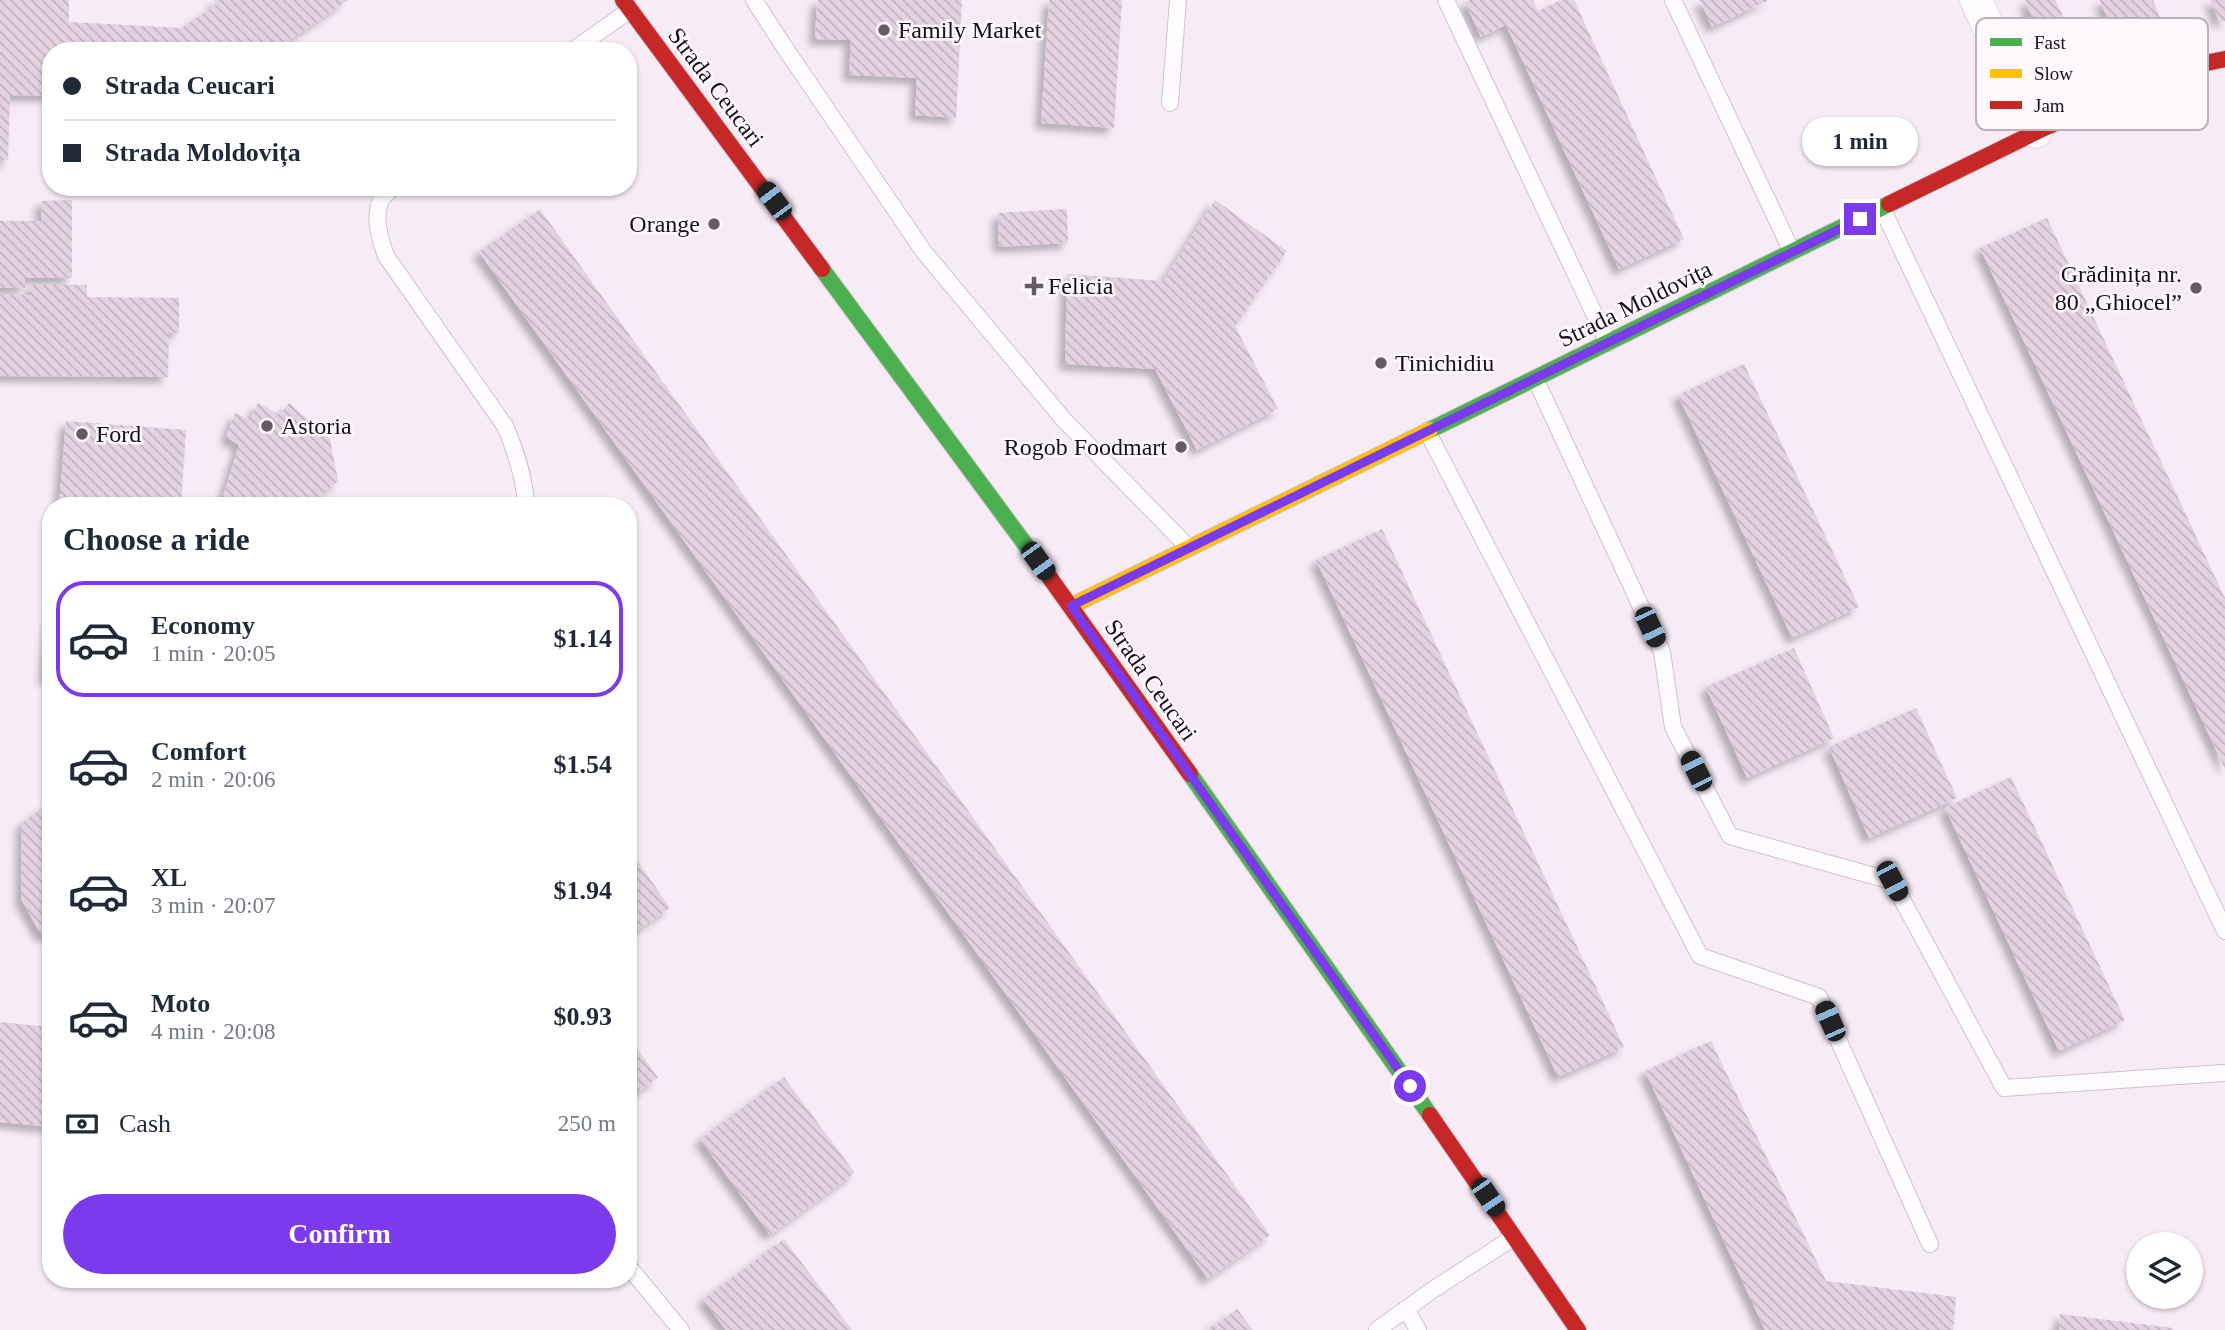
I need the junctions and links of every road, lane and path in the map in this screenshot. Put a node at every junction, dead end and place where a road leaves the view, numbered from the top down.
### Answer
1 (754, 0) edge
2 (1178, 0) edge
3 (1446, 0) edge
4 (1674, 0) edge
5 (1976, 0) edge
6 (627, 5) edge
7 (1984, 18) edge
8 (583, 42) edge
9 (1170, 103) dead end
10 (2040, 130) edge
11 (2036, 132) joint
12 (385, 196) edge
13 (1882, 208) junction
14 (1793, 252) junction
15 (1608, 342) junction
16 (1535, 379) junction
17 (1427, 431) junction
18 (526, 497) edge
19 (1189, 548) junction
20 (1071, 606) junction
21 (2225, 932) edge
22 (2224, 1072) edge
23 (1514, 1237) junction
24 (1930, 1244) dead end
25 (637, 1277) edge
26 (1406, 1309) junction
27 (681, 1330) edge
28 (1377, 1330) edge
29 (1418, 1330) edge
30 (1577, 1330) edge

1 - 19 lane
2 - 9 lane
3 - 15 lane
4 - 14 lane
5 - 7 street
6 - 8 lane
6 - 20 street, Strada Ceucari
10 - 11 street, Strada Moldovița
11 - 13 street, Strada Moldovița
12 - 18 lane
13 - 14 street, Strada Moldovița
13 - 21 lane
14 - 15 street, Strada Moldovița
15 - 16 street, Strada Moldovița
16 - 17 street, Strada Moldovița
16 - 22 lane
17 - 19 street, Strada Moldovița
17 - 24 lane
19 - 20 street, Strada Moldovița
20 - 23 street, Strada Ceucari
23 - 26 lane
23 - 30 street, Strada Ceucari
25 - 27 lane
26 - 28 lane
26 - 29 lane

